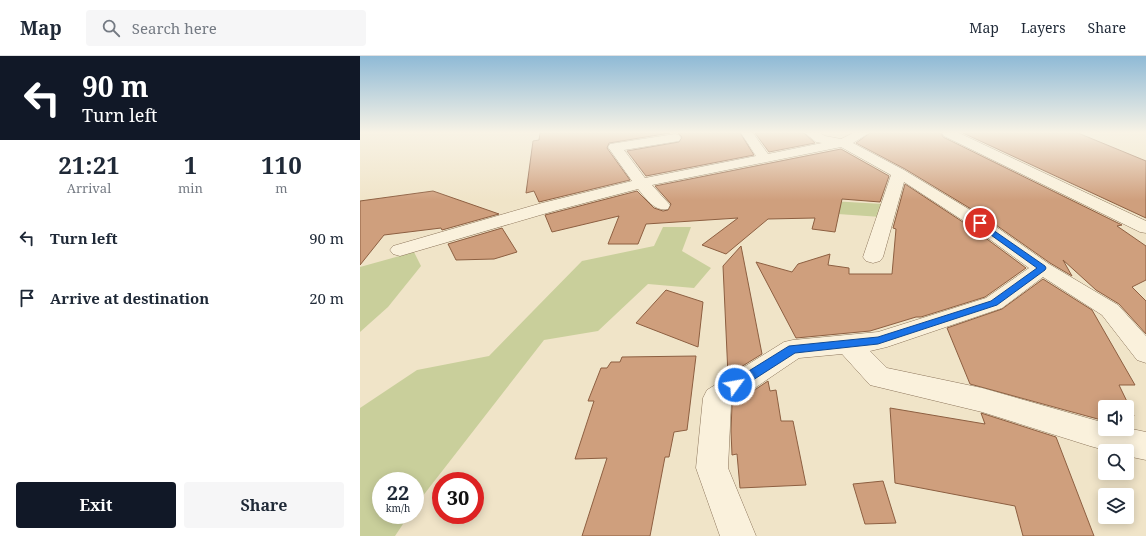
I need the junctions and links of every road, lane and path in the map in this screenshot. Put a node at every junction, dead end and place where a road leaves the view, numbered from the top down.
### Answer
1 (621, 155) edge
2 (763, 155) edge
3 (783, 155) edge
4 (866, 155) edge
5 (995, 155) edge
6 (765, 159) junction
7 (899, 173) junction
8 (641, 183) junction
9 (662, 205) dead end
10 (1146, 228) edge
11 (400, 250) dead end
12 (873, 257) dead end
13 (1042, 268) junction
14 (847, 343) junction
15 (1146, 353) edge
16 (1146, 446) edge
17 (738, 536) edge

1 - 8 street
2 - 6 street
3 - 6 street
4 - 7 street
5 - 10 street
6 - 8 street
7 - 12 street
7 - 13 street
8 - 9 street
8 - 11 street
13 - 14 street
13 - 15 street
14 - 16 street
14 - 17 street

